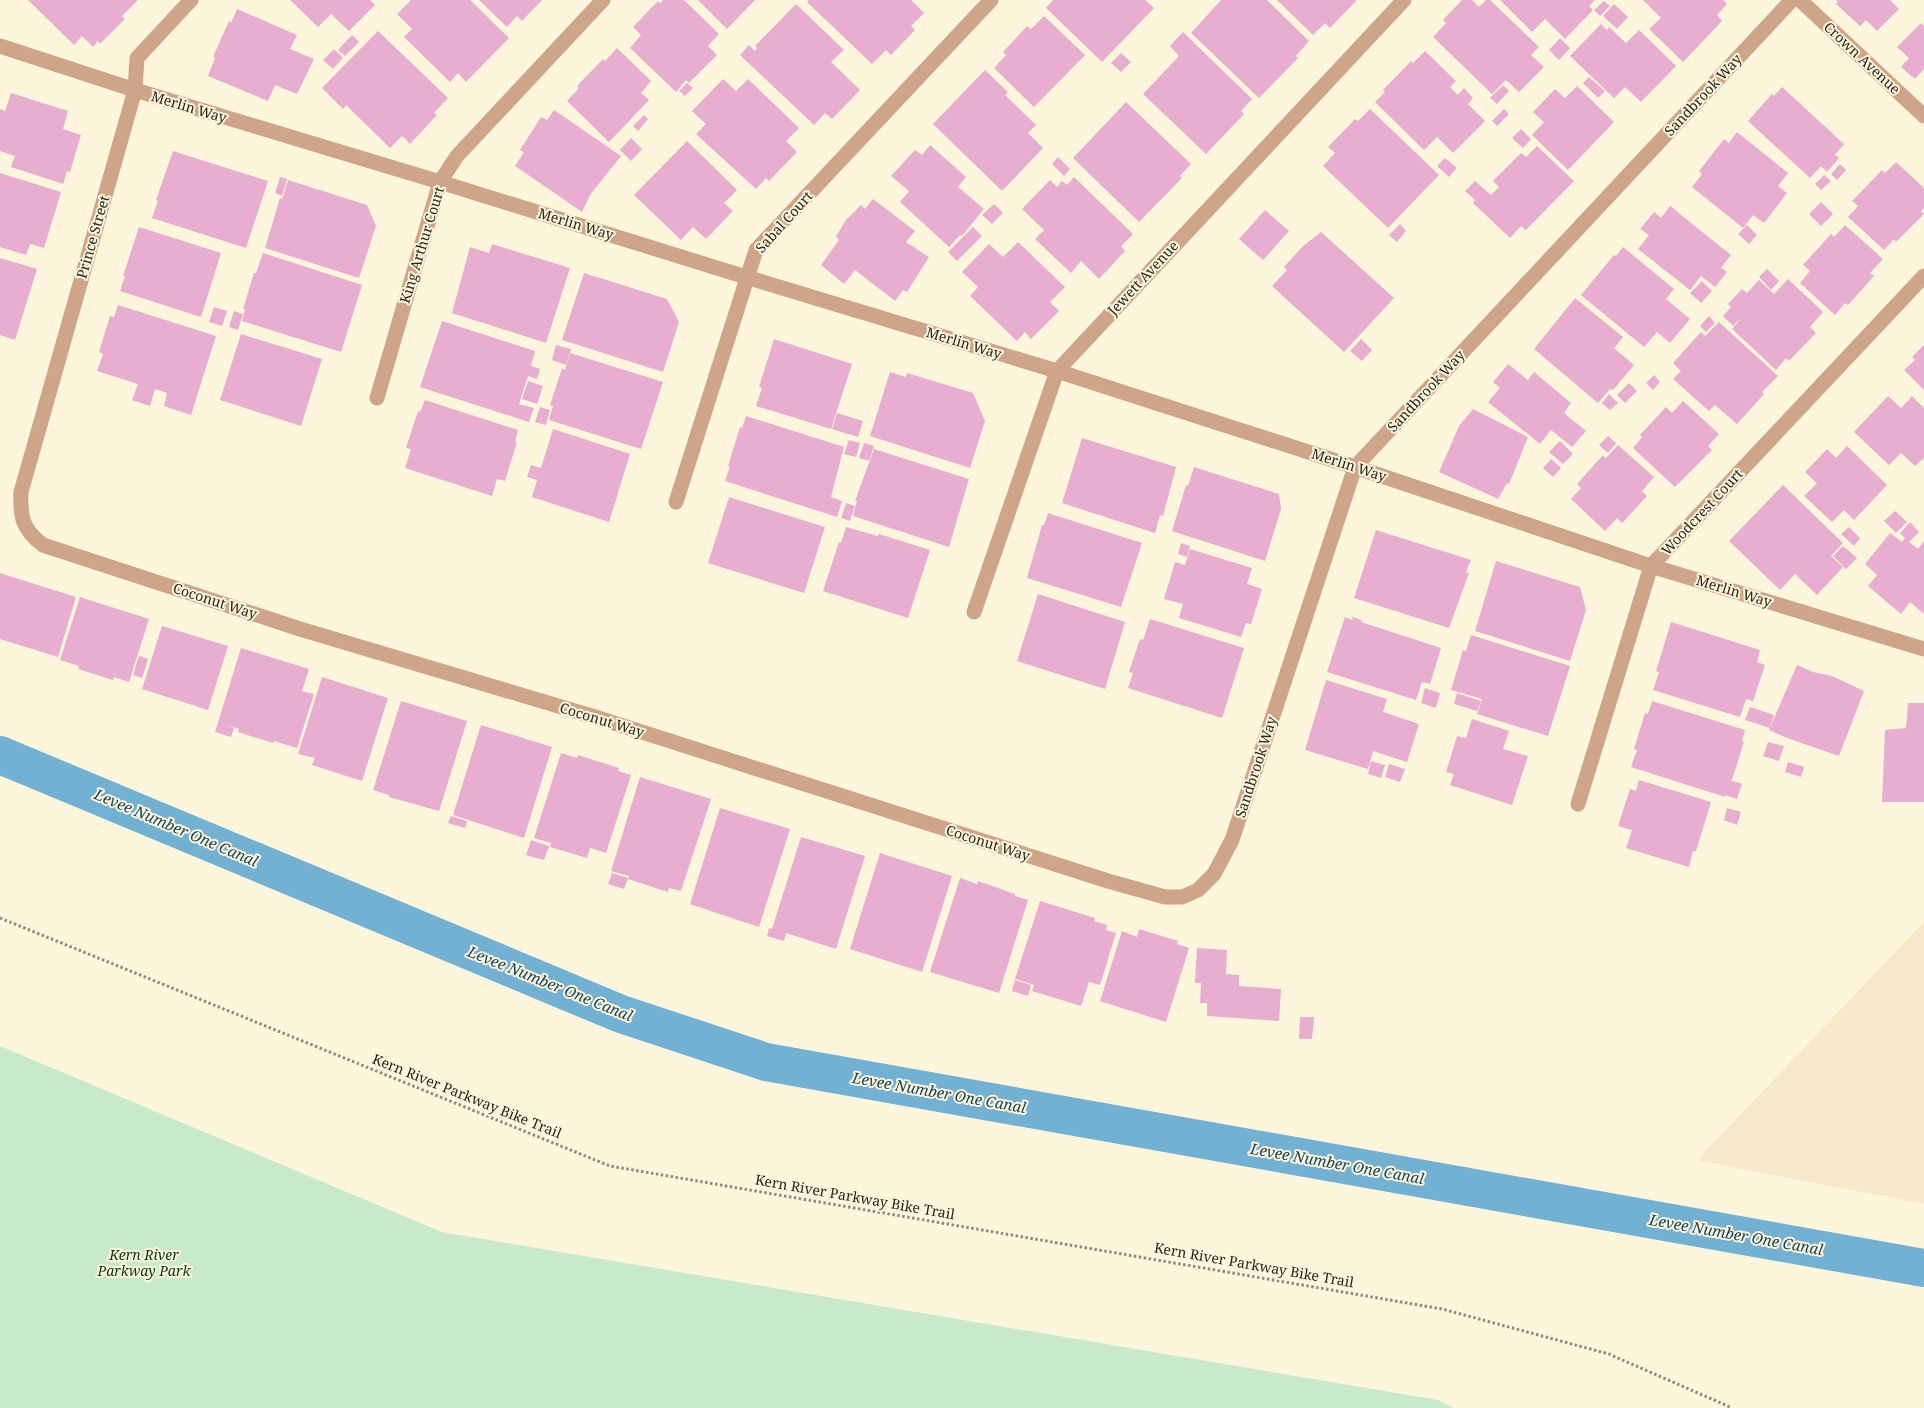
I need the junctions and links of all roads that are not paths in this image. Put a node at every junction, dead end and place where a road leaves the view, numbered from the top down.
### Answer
1 (191, 0) edge
2 (603, 0) edge
3 (991, 0) edge
4 (1404, 0) edge
5 (1792, 0) edge
6 (1800, 0) edge
7 (0, 46) edge
8 (135, 90) junction
9 (1924, 116) edge
10 (440, 182) junction
11 (1924, 276) edge
12 (746, 277) junction
13 (1057, 371) junction
14 (377, 398) dead end
15 (1355, 467) junction
16 (21, 492) joint
17 (676, 502) dead end
18 (1651, 566) junction
19 (974, 612) dead end
20 (1924, 649) edge
21 (1578, 804) dead end
22 (1214, 874) joint

1 - 8 street, Prince Street
2 - 10 street, King Arthur Court
3 - 12 street, Sabal Court
4 - 13 street, Jewett Avenue
5 - 15 street, Sandbrook Way
6 - 9 street, Crown Avenue
7 - 8 street, Merlin Way
8 - 10 street, Merlin Way
8 - 16 street, Prince Street
10 - 12 street, Merlin Way
10 - 14 street, King Arthur Court
11 - 18 street, Woodcrest Court
12 - 13 street, Merlin Way
12 - 17 street, Sabal Court
13 - 15 street, Merlin Way
13 - 19 street, Jewett Avenue
15 - 18 street, Merlin Way
15 - 22 street, Sandbrook Way
16 - 22 street, Coconut Way
18 - 20 street, Merlin Way
18 - 21 street, Woodcrest Court

